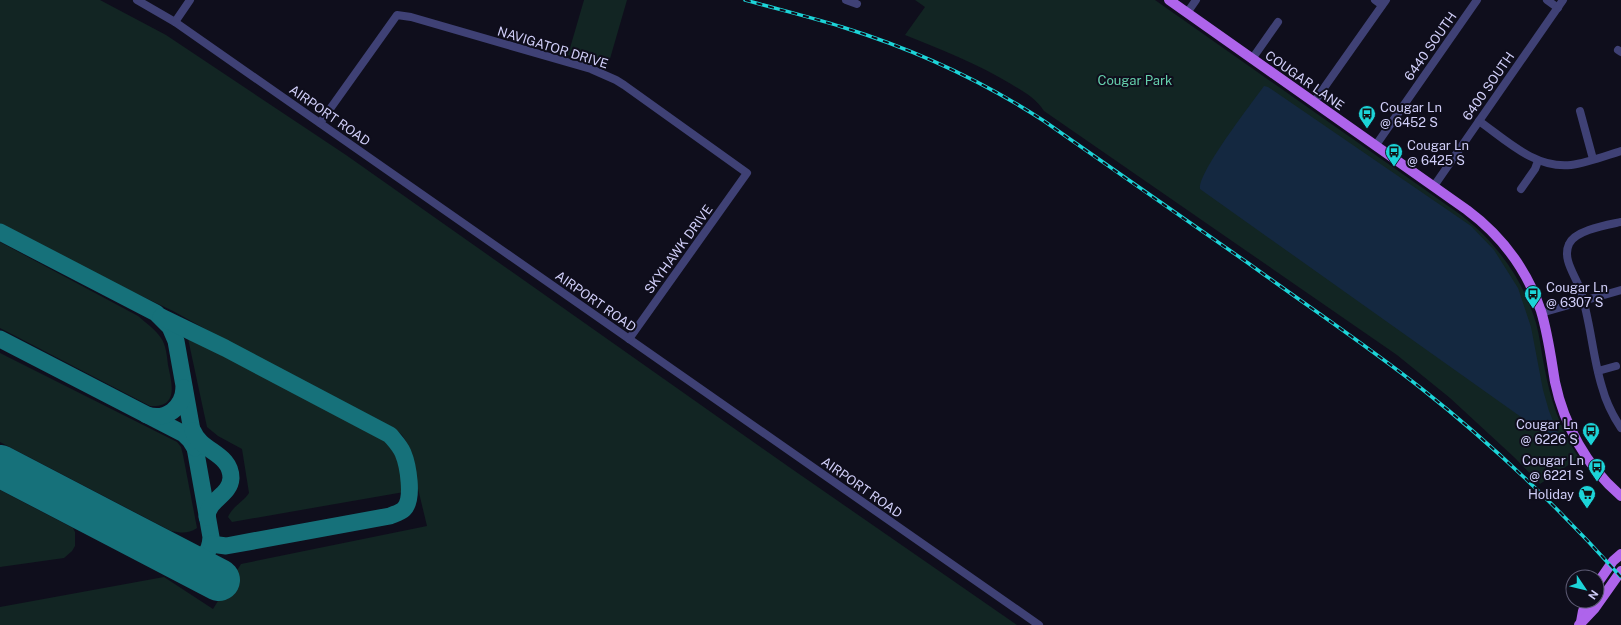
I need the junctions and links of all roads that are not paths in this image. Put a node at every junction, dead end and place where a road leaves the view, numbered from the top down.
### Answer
1 (137, 0) edge
2 (190, 0) edge
3 (846, 0) edge
4 (1168, 0) edge
5 (1196, 0) edge
6 (1375, 0) edge
7 (1477, 0) edge
8 (1547, 0) edge
9 (1563, 0) edge
10 (1384, 3) edge
11 (857, 4) dead end
12 (1558, 8) junction
13 (1186, 13) junction
14 (175, 22) junction
15 (1278, 22) dead end
16 (1252, 58) junction
17 (1314, 102) junction
18 (1580, 111) dead end
19 (1479, 121) junction
20 (320, 123) junction
21 (1376, 145) junction
22 (1621, 151) edge
23 (1594, 159) junction
24 (1538, 161) junction
25 (747, 173) joint
26 (1434, 186) junction
27 (1521, 189) dead end
28 (1621, 222) edge
29 (1621, 290) edge
30 (1584, 301) junction
31 (1541, 313) junction
32 (629, 338) junction
33 (1616, 366) dead end
34 (1598, 371) junction
35 (1621, 428) edge
36 (1621, 496) edge
37 (1621, 554) edge
38 (1621, 571) edge
39 (1605, 572) edge
40 (1584, 609) edge
41 (1580, 623) edge
42 (1039, 625) edge

1 - 14 street, AIRPORT ROAD
2 - 14 street
3 - 11 street
4 - 13 main road, COUGAR LANE
5 - 13 street
6 - 10 street
7 - 21 street, 6440 SOUTH
8 - 12 street
9 - 12 street, 6400 SOUTH
10 - 17 street
12 - 19 street, 6400 SOUTH
13 - 16 main road, COUGAR LANE
14 - 20 street, AIRPORT ROAD
15 - 16 street
16 - 17 main road, COUGAR LANE
17 - 21 main road, COUGAR LANE
18 - 23 street
19 - 24 street
19 - 26 street, 6400 SOUTH
20 - 25 street, NAVIGATOR DRIVE
20 - 32 street, AIRPORT ROAD
21 - 26 main road, COUGAR LANE
22 - 23 street
23 - 24 street
24 - 27 street
25 - 32 street, SKYHAWK DRIVE
26 - 31 main road, COUGAR LANE
28 - 30 street
29 - 30 street
30 - 31 street
30 - 34 street
31 - 36 main road, COUGAR LANE
32 - 42 street, AIRPORT ROAD
33 - 34 street
34 - 35 street
37 - 39 main road
38 - 41 main road
40 - 41 main road

